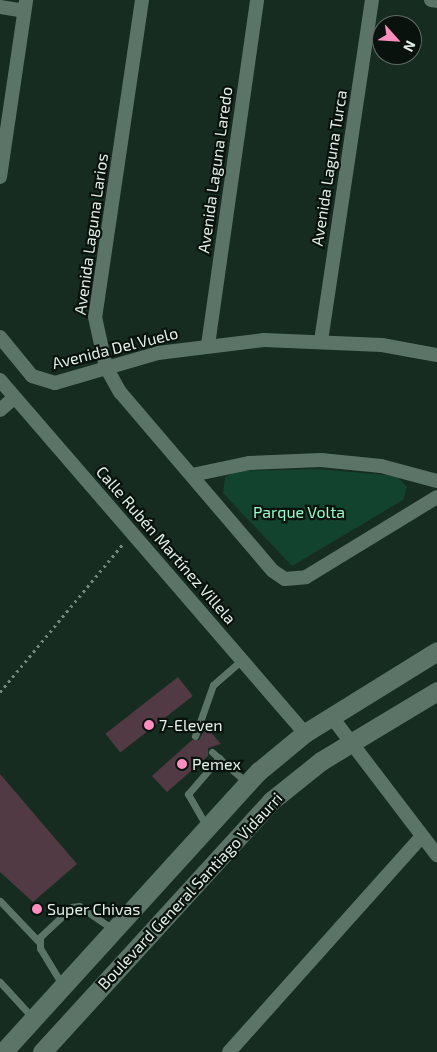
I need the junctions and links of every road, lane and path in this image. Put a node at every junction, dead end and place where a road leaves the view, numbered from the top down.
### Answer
1 (142, 0) edge
2 (257, 0) edge
3 (372, 0) edge
4 (431, 0) edge
5 (437, 1) edge
6 (25, 6) edge
7 (0, 7) edge
8 (0, 177) edge
9 (0, 337) edge
10 (320, 341) junction
11 (208, 345) junction
12 (436, 351) edge
13 (106, 367) junction
14 (0, 380) edge
15 (14, 398) junction
16 (0, 410) edge
17 (192, 475) junction
18 (437, 481) edge
19 (437, 497) edge
20 (131, 534) junction
21 (437, 651) edge
22 (243, 658) junction
23 (437, 691) edge
24 (0, 692) edge
25 (331, 716) junction
26 (305, 733) junction
27 (195, 736) dead end
28 (350, 744) junction
29 (212, 752) dead end
30 (219, 758) junction
31 (248, 784) junction
32 (208, 828) junction
33 (422, 837) junction
34 (437, 854) edge
35 (0, 901) edge
36 (115, 930) junction
37 (39, 942) junction
38 (0, 982) edge
39 (63, 986) junction
40 (34, 1018) junction
41 (3, 1052) edge
42 (42, 1052) edge
43 (229, 1052) edge

1 - 13 street, Avenida Laguna Larios
2 - 11 street, Avenida Laguna Laredo
3 - 10 street, Avenida Laguna Turca
4 - 5 street
6 - 7 street
6 - 8 street
9 - 13 street, Avenida Del Vuelo
10 - 11 street, Avenida Del Vuelo
10 - 12 street, Avenida Del Vuelo
11 - 13 street, Avenida Del Vuelo
13 - 17 street, Avenida Laguna Larios
14 - 15 street, Calle Rubén Martínez Villela
15 - 16 street
15 - 20 street, Calle Rubén Martínez Villela
17 - 18 street
17 - 19 street, Avenida Laguna Larios
20 - 22 street, Calle Rubén Martínez Villela
20 - 24 path
21 - 25 main road, Boulevard General Santiago Vidaurri
22 - 26 street, Calle Rubén Martínez Villela
22 - 27 lane
23 - 28 main road, Boulevard General Santiago Vidaurri
25 - 26 main road, Boulevard General Santiago Vidaurri
25 - 28 street
26 - 31 main road, Boulevard General Santiago Vidaurri
28 - 33 street
28 - 42 main road, Boulevard General Santiago Vidaurri
29 - 30 lane
30 - 31 lane
30 - 32 lane
31 - 32 main road, Boulevard General Santiago Vidaurri
32 - 36 main road, Boulevard General Santiago Vidaurri
33 - 34 street
33 - 43 street
35 - 37 lane
36 - 37 lane
36 - 39 main road, Boulevard General Santiago Vidaurri
37 - 39 lane
38 - 40 lane
39 - 40 main road, Boulevard General Santiago Vidaurri
40 - 41 main road, Boulevard General Santiago Vidaurri

